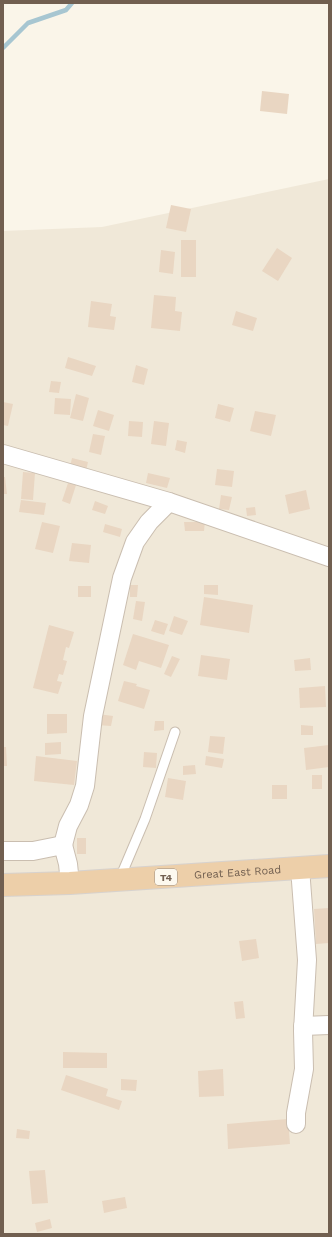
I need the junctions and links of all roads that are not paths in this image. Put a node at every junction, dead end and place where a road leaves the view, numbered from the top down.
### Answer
1 (3, 454) edge
2 (169, 502) junction
3 (329, 557) edge
4 (175, 732) dead end
5 (63, 845) junction
6 (3, 851) edge
7 (329, 866) edge
8 (300, 868) junction
9 (120, 880) junction
10 (70, 883) junction
11 (3, 886) edge
12 (329, 1025) edge
13 (303, 1026) junction
14 (296, 1124) dead end

1 - 2 street
2 - 3 street
2 - 5 street
4 - 9 lane
5 - 6 street
5 - 10 street
7 - 8 highway, Great East Road / T4
8 - 9 highway, Great East Road / T4
8 - 13 street
9 - 10 highway, Great East Road / T4
10 - 11 highway, Great East Road / T4
12 - 13 street
13 - 14 street

